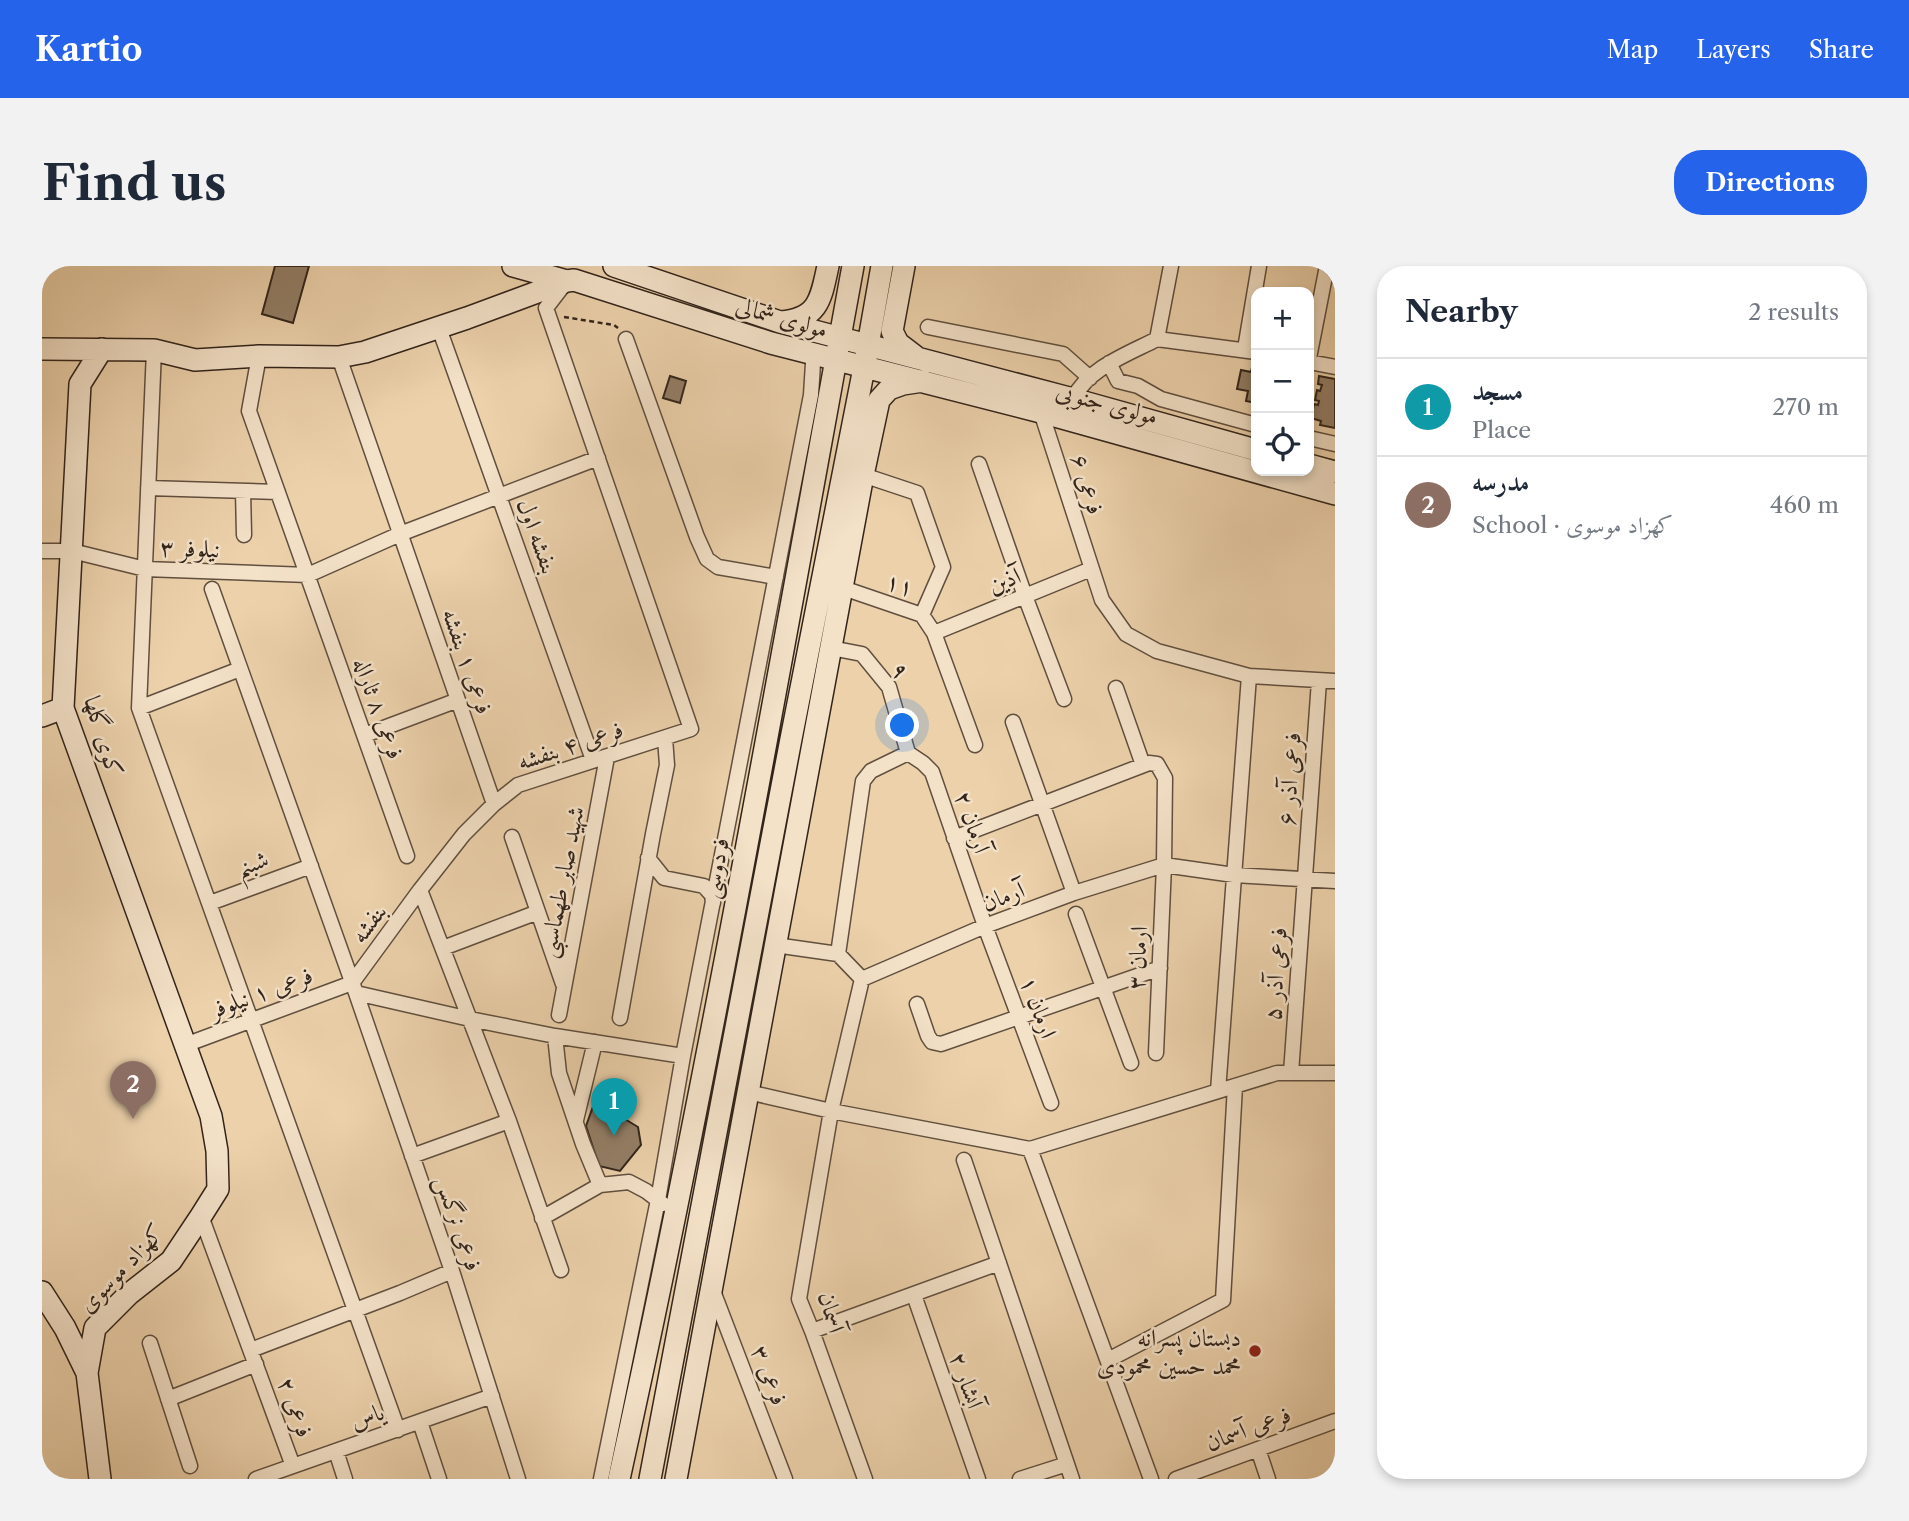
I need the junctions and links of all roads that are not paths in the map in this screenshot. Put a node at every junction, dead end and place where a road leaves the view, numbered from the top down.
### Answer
1 (513, 266) edge
2 (828, 266) edge
3 (853, 266) edge
4 (881, 266) edge
5 (904, 266) edge
6 (1171, 266) edge
7 (1259, 266) edge
8 (1327, 266) edge
9 (617, 267) edge
10 (573, 276) edge
11 (610, 291) junction
12 (780, 322) junction
13 (928, 327) dead end
14 (439, 328) junction
15 (840, 338) junction
16 (626, 339) road end
17 (1157, 339) junction
18 (867, 346) junction
19 (42, 349) edge
20 (66, 349) junction
21 (102, 349) junction
22 (154, 350) junction
23 (1311, 350) edge
24 (1250, 351) edge
25 (260, 356) junction
26 (805, 356) junction
27 (339, 357) junction
28 (917, 357) junction
29 (836, 361) junction
30 (1314, 362) edge
31 (1109, 363) junction
32 (864, 368) junction
33 (1335, 368) edge
34 (1090, 378) junction
35 (923, 381) junction
36 (80, 384) junction
37 (829, 397) junction
38 (1073, 399) junction
39 (1041, 412) junction
40 (1251, 424) edge
41 (1314, 439) edge
42 (1335, 444) edge
43 (1251, 449) edge
44 (817, 457) junction
45 (598, 458) junction
46 (846, 460) junction
47 (979, 464) dead end
48 (1314, 466) edge
49 (1251, 467) edge
50 (1335, 472) edge
51 (863, 475) junction
52 (1284, 476) edge
53 (148, 488) junction
54 (243, 491) junction
55 (278, 492) junction
56 (1335, 494) edge
57 (499, 495) junction
58 (400, 534) junction
59 (244, 535) dead end
60 (42, 551) edge
61 (72, 551) junction
62 (145, 569) junction
63 (1091, 569) junction
64 (308, 575) junction
65 (776, 577) junction
66 (843, 588) junction
67 (212, 589) dead end
68 (1026, 596) junction
69 (922, 615) junction
70 (934, 633) junction
71 (831, 648) junction
72 (240, 669) junction
73 (1249, 676) junction
74 (1319, 681) junction
75 (1335, 681) edge
76 (1116, 688) dead end
77 (1064, 699) dead end
78 (458, 700) junction
79 (63, 708) junction
80 (139, 708) junction
81 (42, 716) edge
82 (1013, 722) dead end
83 (365, 735) junction
84 (665, 738) junction
85 (975, 745) dead end
86 (908, 753) junction
87 (600, 759) junction
88 (1143, 765) junction
89 (494, 804) junction
90 (1042, 804) junction
91 (512, 837) dead end
92 (954, 838) junction
93 (407, 856) dead end
94 (648, 858) junction
95 (1164, 865) junction
96 (311, 866) junction
97 (1234, 875) junction
98 (1305, 879) junction
99 (1335, 881) edge
100 (420, 890) junction
101 (1074, 893) junction
102 (210, 903) junction
103 (713, 904) junction
104 (538, 912) junction
105 (1076, 914) dead end
106 (985, 926) junction
107 (775, 945) junction
108 (443, 948) junction
109 (838, 954) junction
110 (1160, 968) junction
111 (862, 979) junction
112 (564, 986) junction
113 (1103, 987) junction
114 (354, 988) junction
115 (696, 990) junction
116 (717, 995) junction
117 (917, 1004) dead end
118 (559, 1015) dead end
119 (1018, 1016) junction
120 (620, 1018) dead end
121 (470, 1019) junction
122 (252, 1020) junction
123 (555, 1036) junction
124 (595, 1042) junction
125 (185, 1045) junction
126 (1156, 1053) dead end
127 (683, 1056) junction
128 (1131, 1063) dead end
129 (1291, 1073) junction
130 (1335, 1073) edge
131 (1235, 1086) junction
132 (1218, 1091) junction
133 (748, 1092) junction
134 (1051, 1103) dead end
135 (831, 1111) junction
136 (509, 1121) junction
137 (576, 1122) junction
138 (1030, 1149) junction
139 (412, 1156) junction
140 (964, 1160) dead end
141 (600, 1185) junction
142 (657, 1200) junction
143 (675, 1213) junction
144 (201, 1216) junction
145 (542, 1218) junction
146 (999, 1263) junction
147 (561, 1270) dead end
148 (453, 1271) junction
149 (712, 1288) junction
150 (42, 1292) edge
151 (914, 1295) junction
152 (356, 1309) junction
153 (61, 1322) junction
154 (95, 1328) junction
155 (812, 1331) junction
156 (149, 1343) dead end
157 (254, 1357) junction
158 (1108, 1360) junction
159 (87, 1373) junction
160 (492, 1396) junction
161 (168, 1399) junction
162 (1335, 1420) edge
163 (420, 1422) junction
164 (398, 1430) junction
165 (1258, 1449) junction
166 (336, 1451) junction
167 (1067, 1464) junction
168 (190, 1466) dead end
169 (293, 1466) junction
170 (100, 1479) edge
171 (256, 1479) edge
172 (345, 1479) edge
173 (439, 1479) edge
174 (519, 1479) edge
175 (601, 1479) edge
176 (620, 1479) edge
177 (650, 1479) edge
178 (676, 1479) edge
179 (785, 1479) edge
180 (865, 1479) edge
181 (978, 1479) edge
182 (1020, 1479) edge
183 (1072, 1479) edge
184 (1151, 1479) edge
185 (1176, 1479) edge
186 (1268, 1479) edge

1 - 10 street, مولوی شمالی
2 - 12 street
3 - 15 street, فردوسی
4 - 18 street, فردوسی
5 - 28 street
6 - 17 street
7 - 24 street
8 - 23 street
9 - 11 street
9 - 12 street, مولوی شمالی
10 - 11 street, مولوی شمالی
10 - 14 street
10 - 45 street
11 - 26 street, مولوی شمالی
12 - 15 street, مولوی شمالی
13 - 34 street
14 - 27 street
14 - 57 street, بنفشه اول
15 - 18 street, مولوی شمالی
15 - 29 street, فردوسی
16 - 65 street
17 - 24 street
17 - 31 street
18 - 28 street, مولوی جنوبی
18 - 32 street, فردوسی
19 - 20 street
20 - 21 street
20 - 36 street
21 - 22 street
21 - 36 street, کوی گلها
22 - 25 street
22 - 53 street
25 - 27 street
25 - 55 street, فرعی ۸ ثاراله
26 - 29 street, مولوی شمالی
26 - 37 street
26 - 65 street
27 - 58 street, فرعی ۱ بنفشه
28 - 38 street, مولوی جنوبی
29 - 32 street, مولوی شمالی
29 - 37 street, فردوسی
30 - 33 street
31 - 34 street
31 - 40 street
32 - 35 street, مولوی جنوبی
32 - 46 street, فردوسی
34 - 38 street
35 - 39 street, مولوی جنوبی
35 - 51 street
36 - 61 street, کوی گلها
37 - 44 street, فردوسی
38 - 43 street, مولوی جنوبی
39 - 49 street, مولوی جنوبی
39 - 63 street, فرعی ۶
41 - 42 street
44 - 46 street
44 - 116 street, فردوسی
45 - 57 street
45 - 84 street, فرعی ۴ بنفشه
46 - 177 street, فردوسی
47 - 68 street
48 - 50 street
51 - 66 street
51 - 69 street
52 - 56 street, مولوی جنوبی
53 - 54 street
53 - 62 street
54 - 55 street
54 - 59 street
55 - 64 street, فرعی ۸ ثاراله
57 - 58 street
57 - 87 street, بنفشه اول
58 - 64 street
58 - 78 street, فرعی ۱ بنفشه
60 - 61 street, نیلوفر ۳
61 - 62 street, نیلوفر ۳
61 - 79 street, کوی گلها
62 - 64 street, نیلوفر ۳
62 - 80 street
63 - 68 street, آذین
63 - 73 street, فرعی ۶
64 - 83 street, فرعی ۸ ثاراله
65 - 103 street
66 - 69 street, ۱۱
66 - 71 street
67 - 72 street, فرعی نرگس
68 - 70 street, آذین
68 - 77 street
69 - 70 street, ۱۱
70 - 85 street, ۱۱
71 - 86 street, ۹
71 - 107 street
72 - 80 street
72 - 96 street, فرعی نرگس
73 - 74 street, فرعی ۶
73 - 97 street
74 - 75 street, فرعی ۶
74 - 98 street, فرعی آذر ۶
76 - 88 street
78 - 83 street
78 - 89 street, فرعی ۱ بنفشه
79 - 81 street
79 - 125 street, کوی گلها
80 - 102 street
82 - 90 street
83 - 93 street, فرعی ۸ ثاراله
84 - 87 street, فرعی ۴ بنفشه
84 - 94 street
86 - 92 street, آرمان ۲
86 - 109 street
87 - 89 street, فرعی ۴ بنفشه
87 - 112 street, شهید صابر طهماسبی
88 - 90 street
88 - 95 street, ارمان ۳
89 - 100 street, فرعی ۴ بنفشه
90 - 92 street
90 - 101 street
91 - 104 street
92 - 106 street, آرمان ۲
94 - 103 street
94 - 120 street
95 - 97 street
95 - 101 street, آرمان
95 - 110 street, ارمان ۳
96 - 102 street, شبنم
96 - 114 street, فرعی نرگس
97 - 98 street
97 - 132 street
98 - 99 street
98 - 129 street, فرعی آذر ۵
100 - 108 street
100 - 114 street, بنفشه
101 - 106 street, آرمان
102 - 122 street
103 - 115 street
104 - 108 street
104 - 112 street
105 - 113 street
106 - 111 street, آرمان
106 - 119 street, ارمان ۱
107 - 109 street
107 - 133 street
108 - 121 street
109 - 111 street
110 - 113 street
110 - 126 street, ارمان ۳
111 - 135 street, آسمان
112 - 118 street, شهید صابر طهماسبی
113 - 119 street
113 - 128 street
114 - 121 street
114 - 122 street, فرعی ۱ نیلوفر
114 - 139 street, فرعی نرگس
115 - 116 street
115 - 127 street
116 - 143 street, فردوسی
117 - 119 street
119 - 134 street, ارمان ۱
121 - 123 street
121 - 136 street
122 - 125 street, فرعی ۱ نیلوفر
122 - 152 street
123 - 124 street
123 - 137 street
124 - 127 street
124 - 137 street
125 - 144 street, کهزاد موسوی
127 - 142 street
129 - 130 street
129 - 131 street
131 - 132 street
131 - 158 street
132 - 138 street
133 - 135 street
133 - 149 street
135 - 138 street
135 - 155 street, آسمان
136 - 139 street
136 - 145 street
137 - 141 street
138 - 158 street
139 - 148 street, فرعی نرگس
140 - 146 street
141 - 142 street
141 - 145 street
142 - 143 street
142 - 175 street
143 - 176 street, فردوسی
144 - 154 street, کهزاد موسوی
144 - 157 street, فرعی ۲
145 - 147 street
146 - 151 street
146 - 167 street
148 - 152 street
148 - 160 street, فرعی نرگس
149 - 178 street
149 - 179 street, فرعی ۳
150 - 153 street
151 - 155 street
151 - 181 street, آبشار ۲
152 - 157 street
152 - 164 street
153 - 154 street
153 - 159 street
154 - 159 street, کهزاد موسوی
155 - 180 street, آسمان
156 - 161 street
157 - 161 street
157 - 169 street, فرعی ۲
158 - 184 street
159 - 170 street
160 - 163 street, یاس
160 - 174 street, فرعی نرگس
161 - 168 street
162 - 165 street, فرعی آسمان
163 - 164 street, یاس
163 - 173 street
164 - 166 street, یاس
165 - 185 street, فرعی آسمان
165 - 186 street
166 - 169 street, یاس
166 - 172 street
167 - 182 street
167 - 183 street
169 - 171 street, یاس

